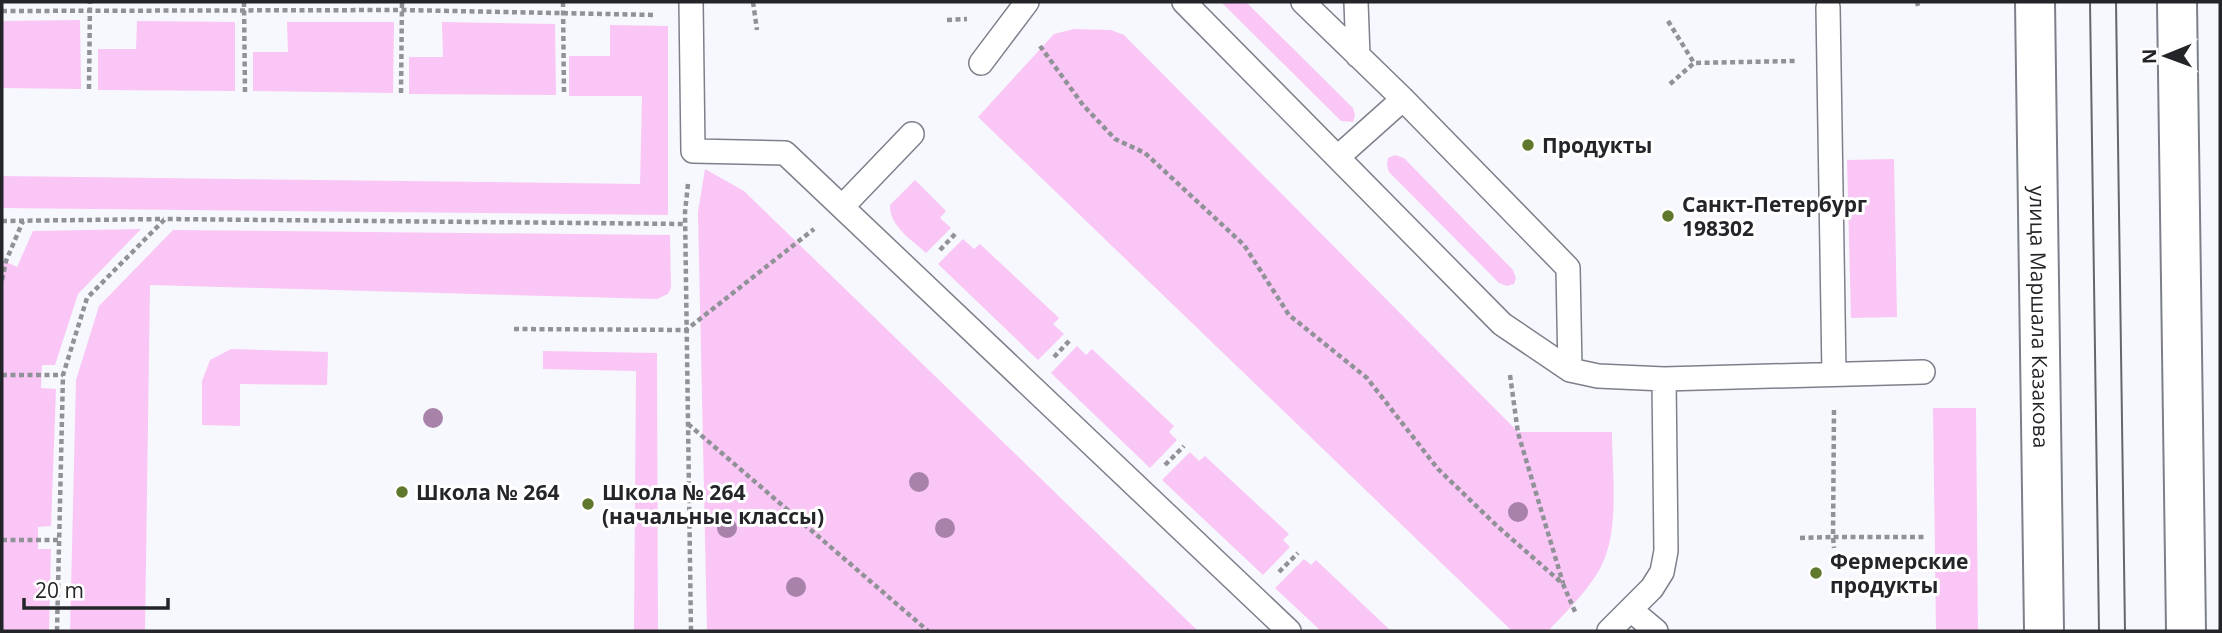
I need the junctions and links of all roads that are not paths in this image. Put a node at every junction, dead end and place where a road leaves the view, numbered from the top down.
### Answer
1 (1184, 2) edge
2 (1303, 2) edge
3 (1356, 2) edge
4 (2035, 2) edge
5 (2177, 2) edge
6 (1828, 7) dead end
7 (691, 9) edge
8 (1021, 10) edge
9 (1358, 56) junction
10 (981, 63) dead end
11 (1402, 99) junction
12 (912, 134) dead end
13 (1338, 157) junction
14 (842, 207) junction
15 (1570, 370) junction
16 (1923, 372) dead end
17 (1834, 374) junction
18 (1664, 379) junction
19 (1630, 610) junction
20 (1289, 631) edge
21 (1609, 631) edge
22 (1656, 631) edge
23 (2044, 631) edge
24 (2186, 631) edge

1 - 13 lane
2 - 9 lane
3 - 9 lane
4 - 23 street, улица Маршала Казакова
5 - 24 street
6 - 17 lane
7 - 14 lane
8 - 10 lane
9 - 11 lane
11 - 13 lane
11 - 15 lane
12 - 14 lane
13 - 15 lane
14 - 20 lane
15 - 18 lane
16 - 17 lane
17 - 18 lane
18 - 19 lane
19 - 21 lane
19 - 22 lane

